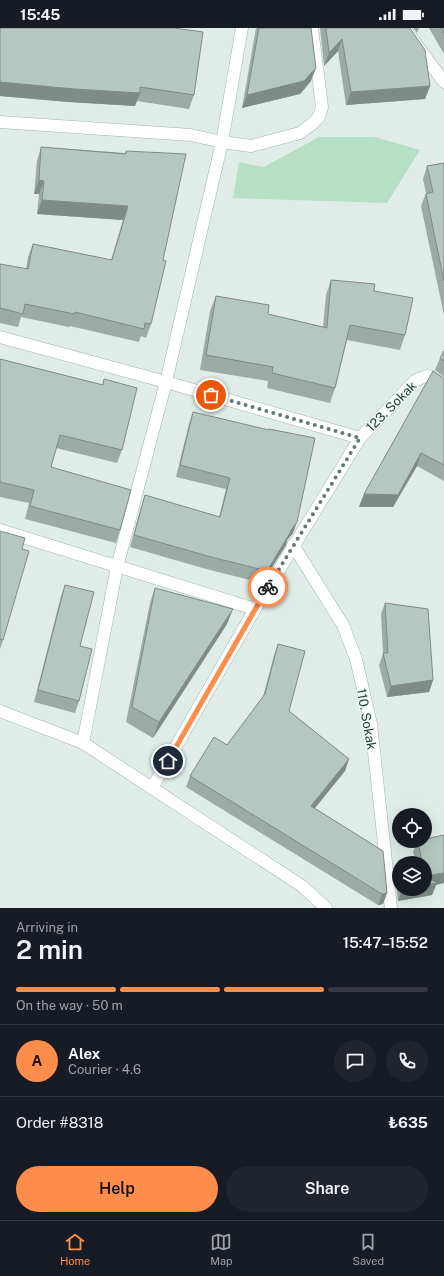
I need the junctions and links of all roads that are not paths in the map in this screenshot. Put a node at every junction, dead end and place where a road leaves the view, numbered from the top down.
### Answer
1 (242, 28) edge
2 (312, 28) edge
3 (404, 28) edge
4 (444, 82) edge
5 (0, 122) edge
6 (222, 142) junction
7 (0, 337) edge
8 (166, 382) junction
9 (444, 387) edge
10 (360, 438) junction
11 (0, 530) edge
12 (293, 545) junction
13 (117, 567) junction
14 (255, 609) junction
15 (0, 711) edge
16 (83, 743) junction
17 (152, 788) junction
18 (326, 908) edge
19 (391, 908) edge

1 - 6 street
2 - 6 street
3 - 4 street
5 - 6 street
6 - 8 street
7 - 8 street
8 - 10 street
8 - 13 street
9 - 10 street, 123. Sokak
10 - 12 street, 123. Sokak
11 - 13 street
12 - 14 street, 123. Sokak
12 - 19 street, 110. Sokak
13 - 14 street
13 - 16 street
14 - 17 street, 123. Sokak
15 - 16 street
16 - 17 street
17 - 18 street

